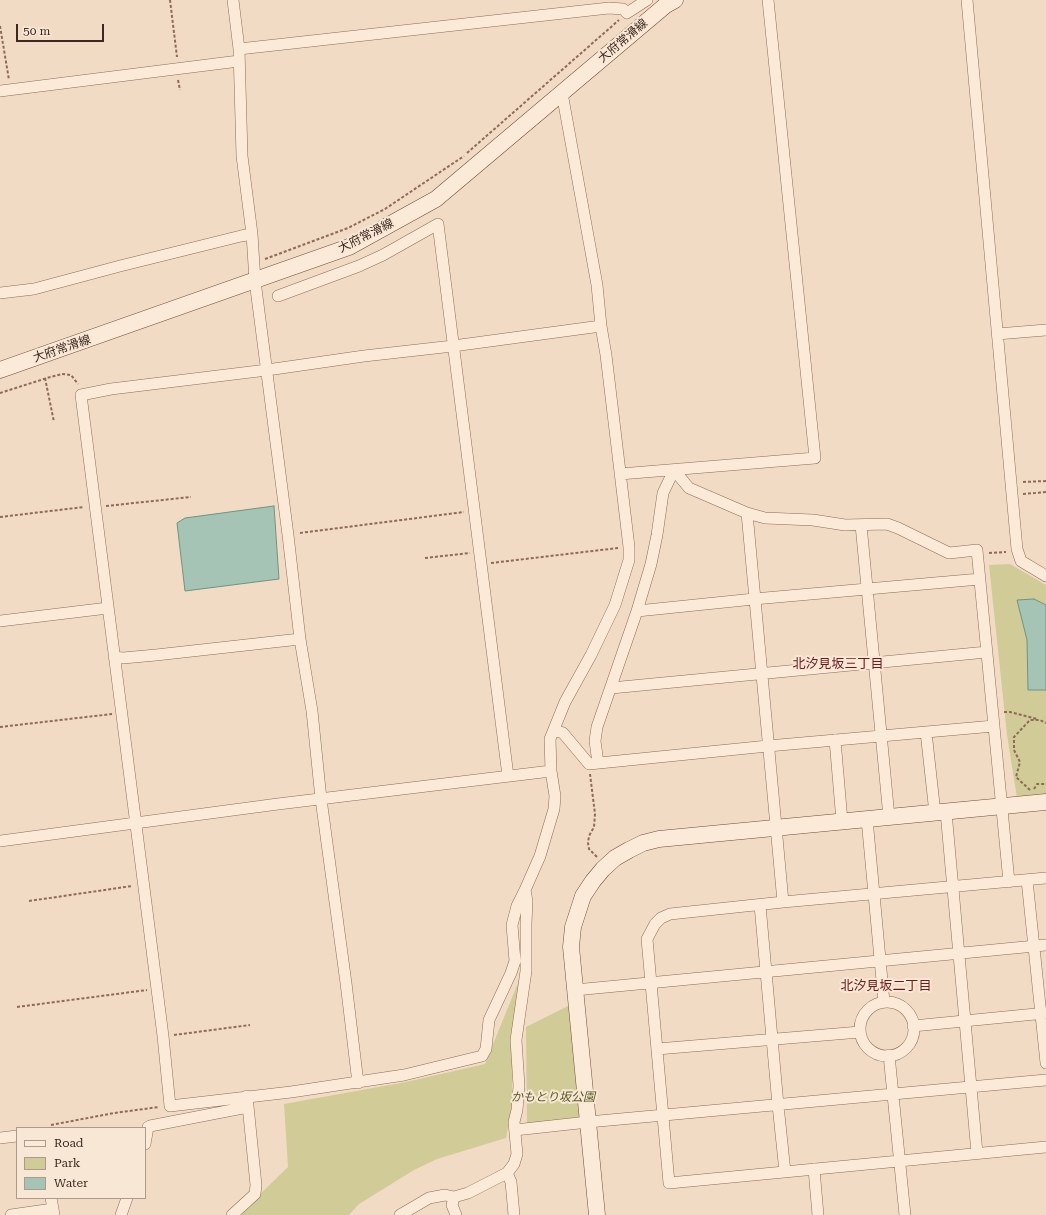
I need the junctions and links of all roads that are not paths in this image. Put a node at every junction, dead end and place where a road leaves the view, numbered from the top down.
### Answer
1 (233, 0) edge
2 (647, 0) edge
3 (675, 0) edge
4 (768, 0) edge
5 (967, 0) edge
6 (239, 48) junction
7 (239, 61) junction
8 (5, 91) edge
9 (562, 93) junction
10 (252, 234) junction
11 (255, 281) junction
12 (0, 293) edge
13 (278, 296) dead end
14 (601, 326) junction
15 (1046, 330) edge
16 (997, 334) junction
17 (453, 346) junction
18 (0, 370) edge
19 (267, 370) junction
20 (674, 470) junction
21 (620, 474) junction
22 (747, 513) junction
23 (861, 525) junction
24 (1046, 576) edge
25 (980, 579) junction
26 (868, 589) junction
27 (754, 599) junction
28 (108, 608) junction
29 (637, 611) junction
30 (0, 621) edge
31 (300, 639) junction
32 (987, 652) junction
33 (114, 657) junction
34 (875, 662) junction
35 (761, 673) junction
36 (611, 688) junction
37 (994, 726) junction
38 (554, 730) junction
39 (926, 732) junction
40 (882, 736) junction
41 (835, 740) junction
42 (768, 746) junction
43 (594, 764) junction
44 (551, 771) junction
45 (508, 776) junction
46 (321, 799) junction
47 (1046, 802) edge
48 (1002, 806) junction
49 (940, 812) junction
50 (890, 817) junction
51 (867, 819) junction
52 (842, 821) junction
53 (135, 823) junction
54 (775, 827) junction
55 (0, 841) edge
56 (1046, 878) edge
57 (1027, 880) junction
58 (1010, 882) junction
59 (952, 887) junction
60 (525, 890) junction
61 (874, 895) junction
62 (783, 902) junction
63 (760, 905) junction
64 (1046, 946) edge
65 (1034, 947) junction
66 (959, 954) junction
67 (881, 961) junction
68 (766, 972) junction
69 (650, 982) junction
70 (575, 990) junction
71 (884, 1002) junction
72 (1044, 1013) edge
73 (965, 1021) junction
74 (913, 1026) junction
75 (860, 1032) junction
76 (772, 1039) junction
77 (657, 1049) junction
78 (889, 1055) junction
79 (1046, 1063) edge
80 (1046, 1080) edge
81 (358, 1083) junction
82 (971, 1087) junction
83 (893, 1094) junction
84 (248, 1102) junction
85 (778, 1105) junction
86 (663, 1116) junction
87 (588, 1122) junction
88 (515, 1130) junction
89 (16, 1136) edge
90 (0, 1138) edge
91 (146, 1138) edge
92 (1046, 1147) edge
93 (977, 1153) junction
94 (900, 1161) junction
95 (814, 1169) junction
96 (785, 1172) junction
97 (507, 1173) junction
98 (454, 1197) junction
99 (127, 1199) edge
100 (52, 1207) edge
101 (11, 1215) edge
102 (122, 1215) edge
103 (232, 1215) edge
104 (400, 1215) edge
105 (456, 1215) edge
106 (514, 1215) edge
107 (597, 1215) edge
108 (818, 1215) edge
109 (905, 1215) edge

1 - 6 street
2 - 6 street
3 - 9 street, 大府常滑線
4 - 20 street
5 - 16 street
6 - 7 street
7 - 8 street
7 - 10 street
9 - 11 street, 大府常滑線
9 - 14 street
10 - 11 street
10 - 12 street
11 - 18 street, 大府常滑線
11 - 19 street
13 - 17 street
14 - 17 street
14 - 21 street
15 - 16 street
16 - 24 street
17 - 19 street
17 - 45 street
19 - 28 street
19 - 31 street
20 - 21 street
20 - 22 street
20 - 29 street
21 - 38 street
22 - 23 street
22 - 27 street
23 - 25 street
23 - 26 street
25 - 26 street
25 - 32 street
26 - 27 street
26 - 34 street
27 - 29 street
27 - 35 street
28 - 30 street
28 - 33 street
29 - 36 street
31 - 33 street
31 - 46 street
32 - 34 street
32 - 37 street
33 - 53 street
34 - 35 street
34 - 40 street
35 - 36 street
35 - 42 street
36 - 43 street
37 - 39 street
37 - 48 street
38 - 43 street
38 - 44 street
39 - 40 street
39 - 49 street
40 - 41 street
40 - 50 street
41 - 42 street
41 - 52 street
42 - 43 street
42 - 54 street
44 - 45 street
44 - 60 street
45 - 46 street
46 - 53 street
46 - 81 street
47 - 48 street
48 - 49 street
48 - 58 street
49 - 50 street
49 - 59 street
50 - 51 street
51 - 52 street
51 - 61 street
52 - 54 street
53 - 55 street
53 - 84 street
54 - 62 street
54 - 70 street
56 - 57 street
57 - 58 street
57 - 65 street
58 - 59 street
59 - 61 street
59 - 66 street
60 - 81 street
60 - 88 street
61 - 62 street
61 - 67 street
62 - 63 street
63 - 68 street
63 - 69 street
64 - 65 street
65 - 66 street
65 - 72 street
66 - 67 street
66 - 73 street
67 - 68 street
67 - 71 street
68 - 69 street
68 - 76 street
69 - 70 street
69 - 77 street
70 - 87 street
71 - 74 street
71 - 75 street
72 - 73 street
72 - 79 street
73 - 74 street
73 - 82 street
74 - 78 street
75 - 76 street
75 - 78 street
76 - 77 street
76 - 85 street
77 - 86 street
78 - 83 street
80 - 82 street
81 - 84 street
82 - 83 street
82 - 93 street
83 - 85 street
83 - 94 street
84 - 91 street
84 - 103 street
85 - 86 street
85 - 96 street
86 - 87 street
86 - 96 street
87 - 88 street
87 - 107 street
88 - 97 street
89 - 90 street
92 - 93 street
93 - 94 street
94 - 95 street
94 - 109 street
95 - 96 street
95 - 108 street
97 - 98 street
97 - 106 street
98 - 104 street
98 - 105 street
99 - 102 street
100 - 101 street

